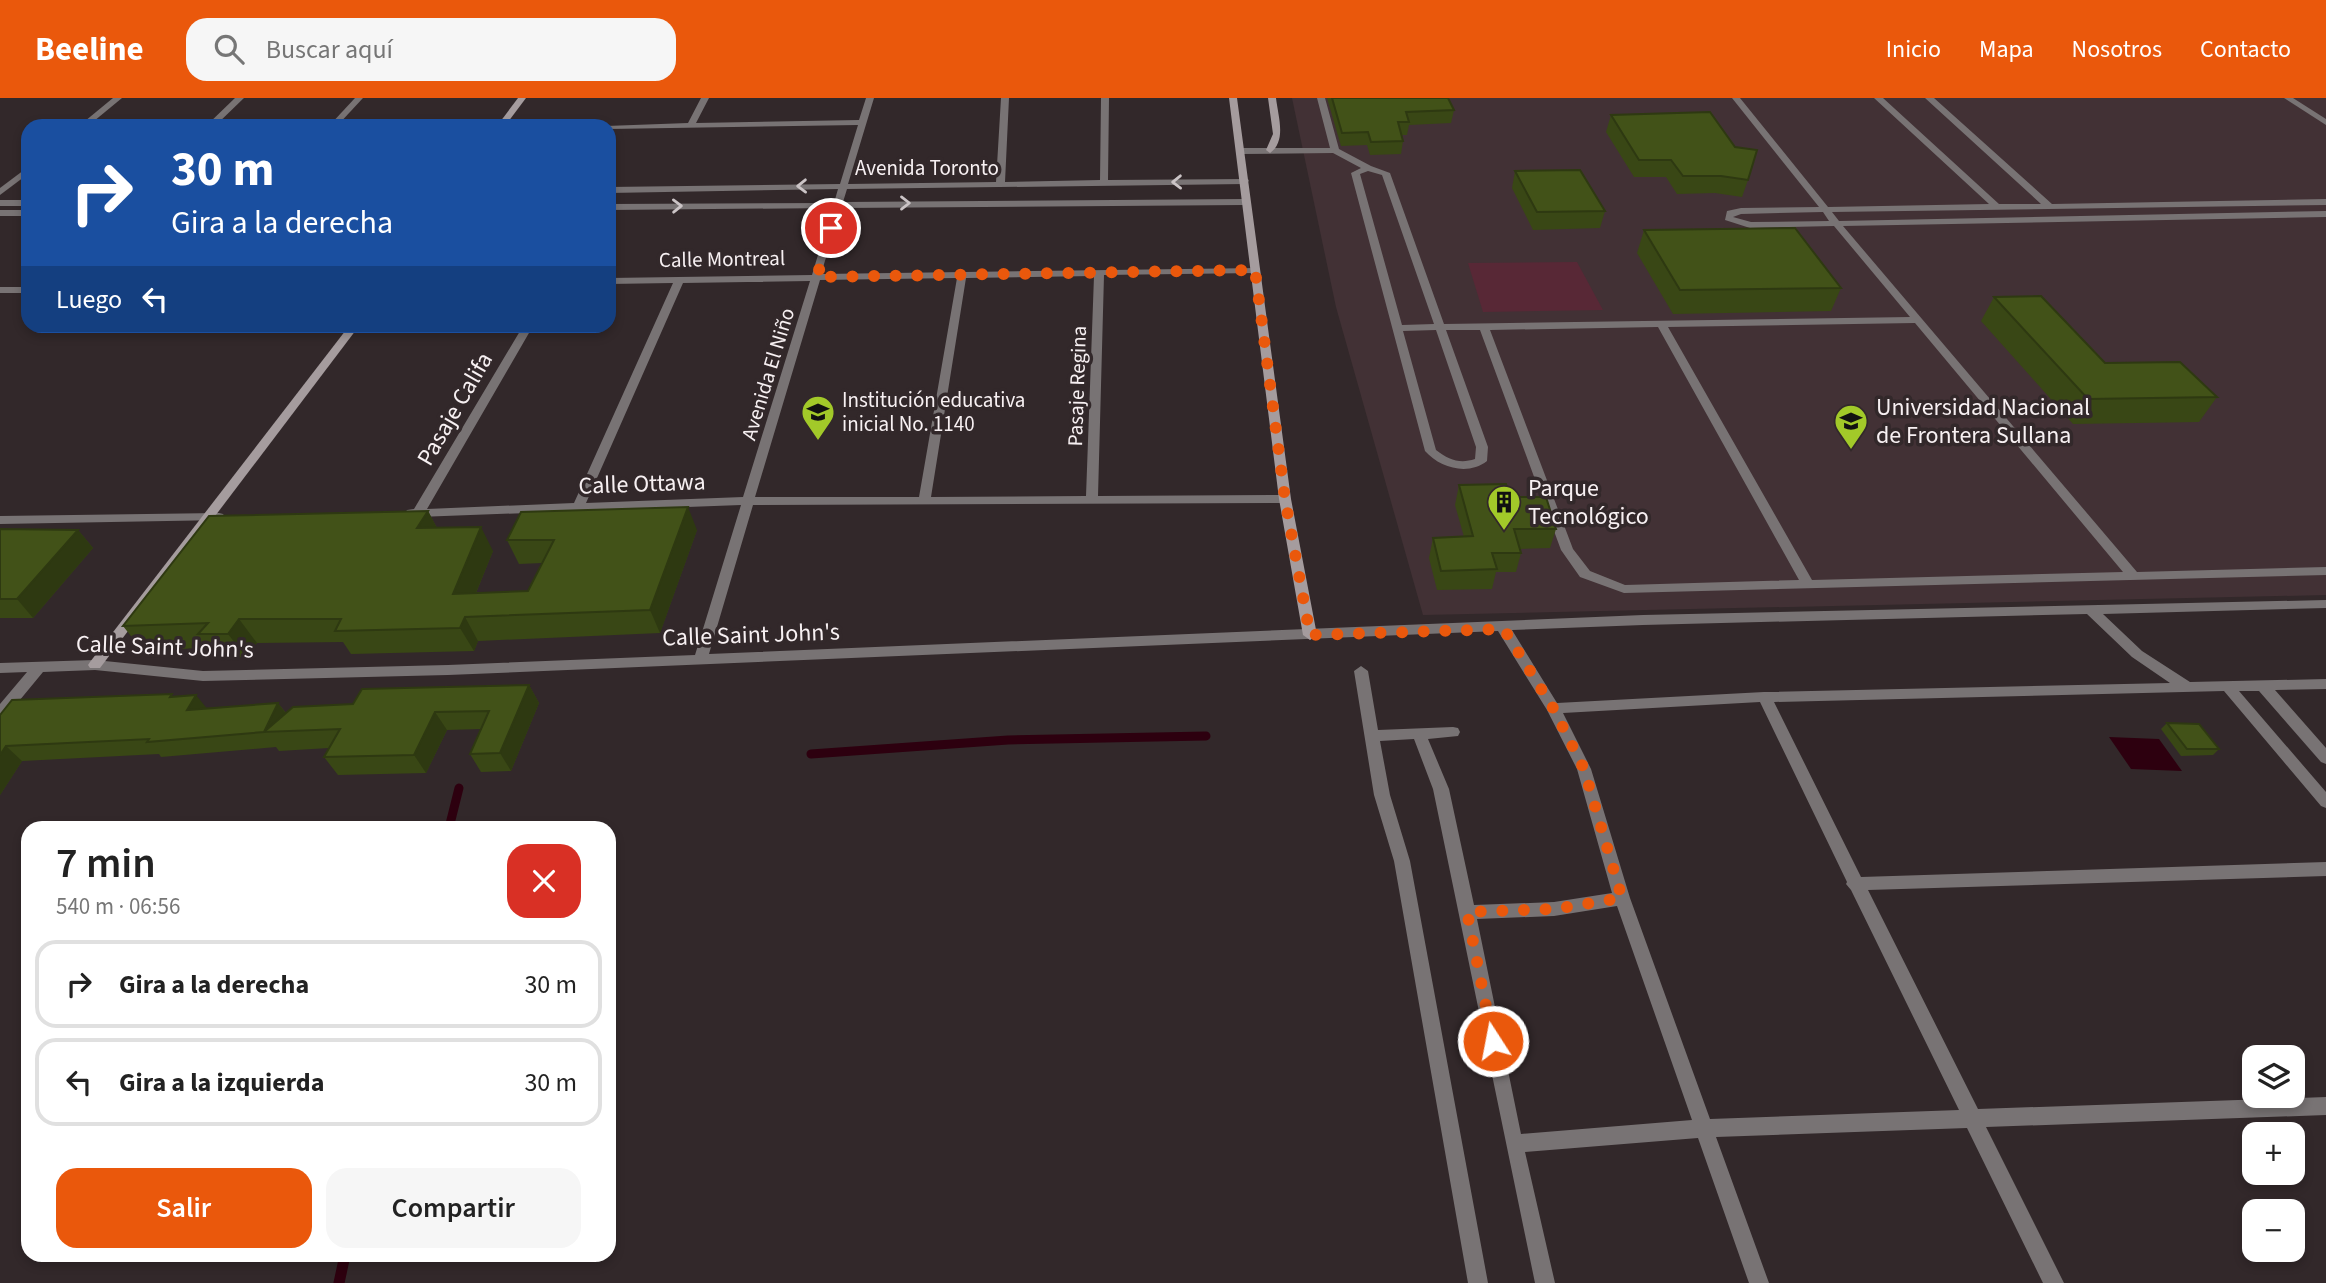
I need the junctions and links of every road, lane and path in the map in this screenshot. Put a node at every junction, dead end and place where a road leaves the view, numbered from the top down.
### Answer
1 (118, 98) edge
2 (240, 98) edge
3 (359, 98) edge
4 (522, 98) edge
5 (705, 98) edge
6 (870, 98) edge
7 (1005, 98) edge
8 (1105, 98) edge
9 (1233, 98) edge
10 (1272, 98) edge
11 (1321, 98) edge
12 (1736, 98) edge
13 (1878, 98) edge
14 (1929, 98) edge
15 (2288, 98) edge
16 (92, 119) edge
17 (218, 119) edge
18 (340, 119) edge
19 (506, 119) edge
20 (864, 122) junction
21 (2326, 122) edge
22 (691, 125) junction
23 (616, 127) edge
24 (1270, 150) junction
25 (1335, 150) junction
26 (1241, 151) junction
27 (1368, 168) junction
28 (21, 176) edge
29 (1245, 181) junction
30 (1104, 184) junction
31 (1000, 185) junction
32 (842, 186) junction
33 (616, 190) edge
34 (0, 192) edge
35 (1244, 202) junction
36 (2326, 202) edge
37 (0, 203) edge
38 (21, 203) edge
39 (838, 203) junction
40 (2049, 206) junction
41 (616, 207) edge
42 (1996, 207) junction
43 (1826, 210) junction
44 (0, 213) edge
45 (21, 213) edge
46 (2326, 214) edge
47 (2034, 220) junction
48 (1836, 223) junction
49 (1255, 270) junction
50 (1099, 273) junction
51 (962, 275) junction
52 (817, 277) junction
53 (680, 279) junction
54 (616, 281) edge
55 (0, 290) edge
56 (21, 290) edge
57 (1917, 320) junction
58 (1661, 324) junction
59 (1484, 326) junction
60 (1440, 327) junction
61 (1398, 328) junction
62 (349, 333) edge
63 (524, 333) edge
64 (1285, 499) junction
65 (1093, 500) junction
66 (750, 501) junction
67 (924, 502) junction
68 (578, 507) junction
69 (418, 513) junction
70 (391, 514) edge
71 (205, 517) junction
72 (232, 517) edge
73 (0, 520) edge
74 (2326, 571) edge
75 (2134, 576) junction
76 (1808, 584) junction
77 (2326, 604) edge
78 (2090, 609) junction
79 (1504, 629) junction
80 (1310, 635) junction
81 (700, 660) junction
82 (95, 665) junction
83 (40, 666) junction
84 (0, 668) edge
85 (1361, 671) dead end
86 (2326, 684) edge
87 (2263, 685) junction
88 (2227, 686) junction
89 (2187, 687) junction
90 (1764, 697) junction
91 (1553, 708) junction
92 (0, 714) edge
93 (1453, 732) dead end
94 (1419, 733) junction
95 (1372, 736) junction
96 (2326, 758) edge
97 (2326, 802) edge
98 (2326, 869) edge
99 (1854, 884) junction
100 (1622, 898) junction
101 (1467, 912) junction
102 (2326, 1106) edge
103 (1975, 1121) junction
104 (1705, 1128) junction
105 (1514, 1144) junction
106 (1478, 1283) edge
107 (1545, 1283) edge
108 (1759, 1283) edge
109 (2054, 1283) edge

1 - 16 street
2 - 17 street
3 - 18 street
4 - 19 street
5 - 22 street
6 - 20 street, Avenida El Niño
7 - 31 street
8 - 30 street
9 - 26 street
10 - 24 street
11 - 25 street
12 - 43 street
13 - 42 street
14 - 40 street
15 - 21 street
20 - 22 street
20 - 32 street, Avenida El Niño
22 - 23 street
24 - 25 street
24 - 26 street
25 - 27 street
26 - 29 street
27 - 60 street
27 - 61 street
28 - 34 street
29 -> 30 street, Avenida Toronto
29 - 35 street
30 - 31 street, Avenida Toronto
31 - 32 street, Avenida Toronto
32 -> 33 street, Avenida Toronto
32 - 39 street, Avenida El Niño
39 -> 35 street, Avenida Toronto
35 - 49 street
36 - 40 street
37 - 38 street
41 -> 39 street, Avenida Toronto
39 - 52 street, Avenida El Niño
40 - 42 street
40 - 47 street
42 - 43 street
42 - 47 street
43 - 48 street
43 - 48 street
44 - 45 street
46 - 47 street
47 - 48 street
48 - 57 street
49 - 50 street, Calle Montreal
49 - 64 street
50 - 51 street, Calle Montreal
50 - 65 street, Pasaje Regina
51 - 52 street, Calle Montreal
51 - 67 street
52 - 53 street, Calle Montreal
52 - 66 street, Avenida El Niño
53 - 54 street, Calle Montreal
53 - 68 street
55 - 56 street
57 - 58 street
57 - 75 street
58 - 59 street
58 - 76 street
59 - 60 street
59 - 76 street
60 - 61 street
60 - 61 street
62 - 71 street
63 - 69 street, Pasaje Califa
64 - 65 street, Calle Ottawa
64 - 80 street
65 - 67 street, Calle Ottawa
66 - 67 street, Calle Ottawa
66 - 68 street, Calle Ottawa
66 - 81 street, Avenida El Niño
68 - 69 street, Calle Ottawa
69 - 70 street, Calle Ottawa
71 - 72 street
71 - 73 street
71 - 82 street
74 - 75 street
75 - 76 street
77 - 78 street, Calle Saint John's
78 - 79 street, Calle Saint John's
78 - 89 street
79 - 80 street, Calle Saint John's
79 - 91 street
80 - 81 street, Calle Saint John's
81 - 82 street, Calle Saint John's
82 - 83 street, Calle Saint John's
83 - 84 street, Calle Saint John's
83 - 92 street
85 - 95 street
86 - 87 street
87 - 88 street
87 - 96 street
88 - 89 street
88 - 97 street
89 - 90 street
90 - 91 street
90 - 99 street
91 - 100 street
93 - 94 street
94 - 95 street
94 - 101 street
95 - 106 street
98 - 99 street
99 - 103 street
100 - 101 street
100 - 104 street
101 - 105 street
102 - 103 street
103 - 104 street
103 - 109 street
104 - 105 street
104 - 108 street
105 - 107 street

